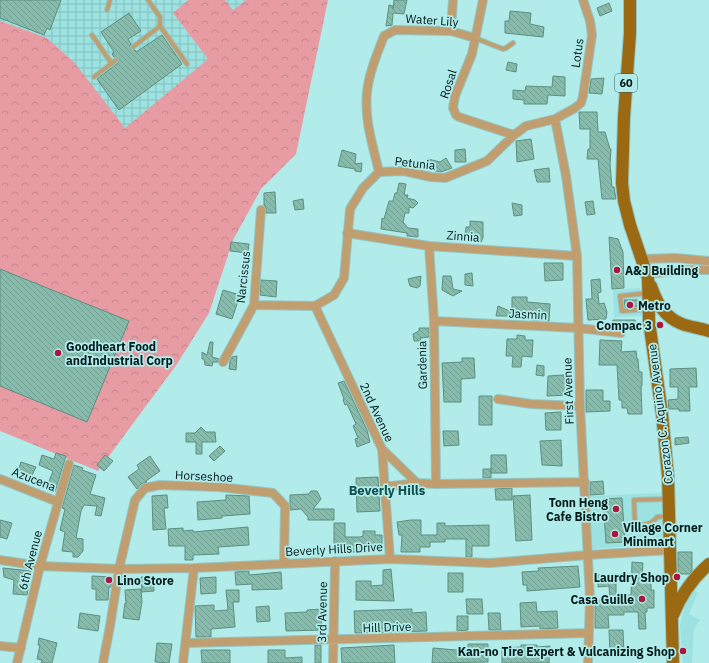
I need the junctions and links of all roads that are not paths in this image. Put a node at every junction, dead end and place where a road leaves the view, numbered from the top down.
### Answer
1 (110, 0) edge
2 (148, 0) edge
3 (453, 0) edge
4 (483, 0) edge
5 (583, 0) edge
6 (630, 0) edge
7 (107, 10) dead end
8 (160, 26) junction
9 (451, 31) junction
10 (92, 35) dead end
11 (475, 38) junction
12 (513, 43) dead end
13 (133, 47) dead end
14 (116, 60) dead end
15 (112, 64) junction
16 (187, 64) dead end
17 (94, 77) dead end
18 (575, 108) joint
19 (555, 119) junction
20 (514, 135) junction
21 (379, 172) junction
22 (261, 210) dead end
23 (347, 233) junction
24 (429, 246) junction
25 (577, 256) junction
26 (642, 259) junction
27 (709, 261) edge
28 (709, 270) edge
29 (647, 276) junction
30 (648, 293) junction
31 (254, 305) junction
32 (315, 306) junction
33 (663, 311) junction
34 (648, 315) junction
35 (434, 321) junction
36 (578, 328) junction
37 (709, 331) edge
38 (621, 333) dead end
39 (223, 362) dead end
40 (498, 399) dead end
41 (580, 406) junction
42 (382, 449) junction
43 (69, 464) dead end
44 (0, 480) edge
45 (417, 482) junction
46 (585, 482) junction
47 (436, 484) junction
48 (384, 487) junction
49 (669, 498) junction
50 (58, 502) junction
51 (670, 516) junction
52 (670, 550) junction
53 (588, 555) junction
54 (390, 559) junction
55 (0, 560) edge
56 (335, 561) junction
57 (284, 564) junction
58 (709, 564) edge
59 (40, 566) junction
60 (194, 568) junction
61 (119, 569) junction
62 (670, 583) junction
63 (685, 590) junction
64 (672, 628) junction
65 (589, 633) junction
66 (334, 641) junction
67 (186, 643) junction
68 (0, 646) edge
69 (21, 648) junction
70 (17, 663) edge
71 (103, 663) edge
72 (183, 663) edge
73 (333, 663) edge
74 (588, 663) edge
75 (673, 663) edge

1 - 7 lane
2 - 8 lane
3 - 9 street
4 - 11 street, Rosal
5 - 18 street, Lotus
6 - 26 main road, Corazon C. Aquino Avenue / 60
8 - 13 lane
8 - 16 lane
9 - 11 street, Water Lily
9 - 21 street, Water Lily
10 - 15 lane
11 - 12 lane
11 - 20 street, Rosal
14 - 15 lane
15 - 17 lane
18 - 19 street, Petunia
19 - 20 street, Petunia
19 - 25 street, First Avenue
20 - 21 street, Petunia
21 - 23 street, Petunia
22 - 31 street, Narcissus
23 - 24 street, Zinnia
23 - 32 street, Petunia
24 - 25 street, Zinnia
24 - 35 street, Gardenia
25 - 36 street, First Avenue
26 - 27 street
26 - 29 main road, Corazon C. Aquino Avenue / 60
28 - 29 street
29 - 30 main road, Corazon C. Aquino Avenue / 60
29 - 33 main road, 60
30 - 34 main road, Corazon C. Aquino Avenue / 60
30 - 34 lane
31 - 32 street
31 - 39 street, Narcissus
32 - 42 street, 2nd Avenue
33 - 34 main road
33 - 37 main road, 60
34 - 49 main road, Corazon C. Aquino Avenue / 60
35 - 36 street, Jasmin
35 - 47 street, Gardenia
36 - 38 street, Jasmin
36 - 41 street, First Avenue
40 - 41 street
41 - 46 street, First Avenue
42 - 45 street
42 - 48 street, 2nd Avenue
43 - 50 street, 6th Avenue
44 - 50 street, Azucena
45 - 47 street
45 - 48 street
46 - 47 street
46 - 53 street, First Avenue
48 - 54 street, 2nd Avenue
49 - 51 main road, Corazon C. Aquino Avenue / 60
49 - 51 lane
50 - 59 street, 6th Avenue
51 - 52 main road, Corazon C. Aquino Avenue / 60
52 - 53 street, Beverly Hills Drive
52 - 62 main road, Corazon C. Aquino Avenue / 60
53 - 54 street, Beverly Hills Drive
53 - 65 street, First Avenue
54 - 56 street, Beverly Hills Drive
55 - 59 street, Beverly Hills Drive
56 - 57 street, Beverly Hills Drive
56 - 66 street, 3rd Avenue
57 - 60 street, Beverly Hills Drive
57 - 61 street, Horseshoe
58 - 63 main road, 60
59 - 61 street, Beverly Hills Drive
59 - 69 street, 6th Avenue
60 - 61 street, Beverly Hills Drive
60 - 67 street
61 - 71 street, Horseshoe
62 - 63 main road
62 - 64 main road, Corazon C. Aquino Avenue / 60
63 - 64 main road, 60
64 - 75 main road, Corazon C. Aquino Avenue / 60
65 - 66 street, Hill Drive
65 - 74 street, First Avenue
66 - 67 street, Hill Drive
66 - 73 street, 3rd Avenue
67 - 72 street
68 - 69 street
69 - 70 street, 6th Avenue

